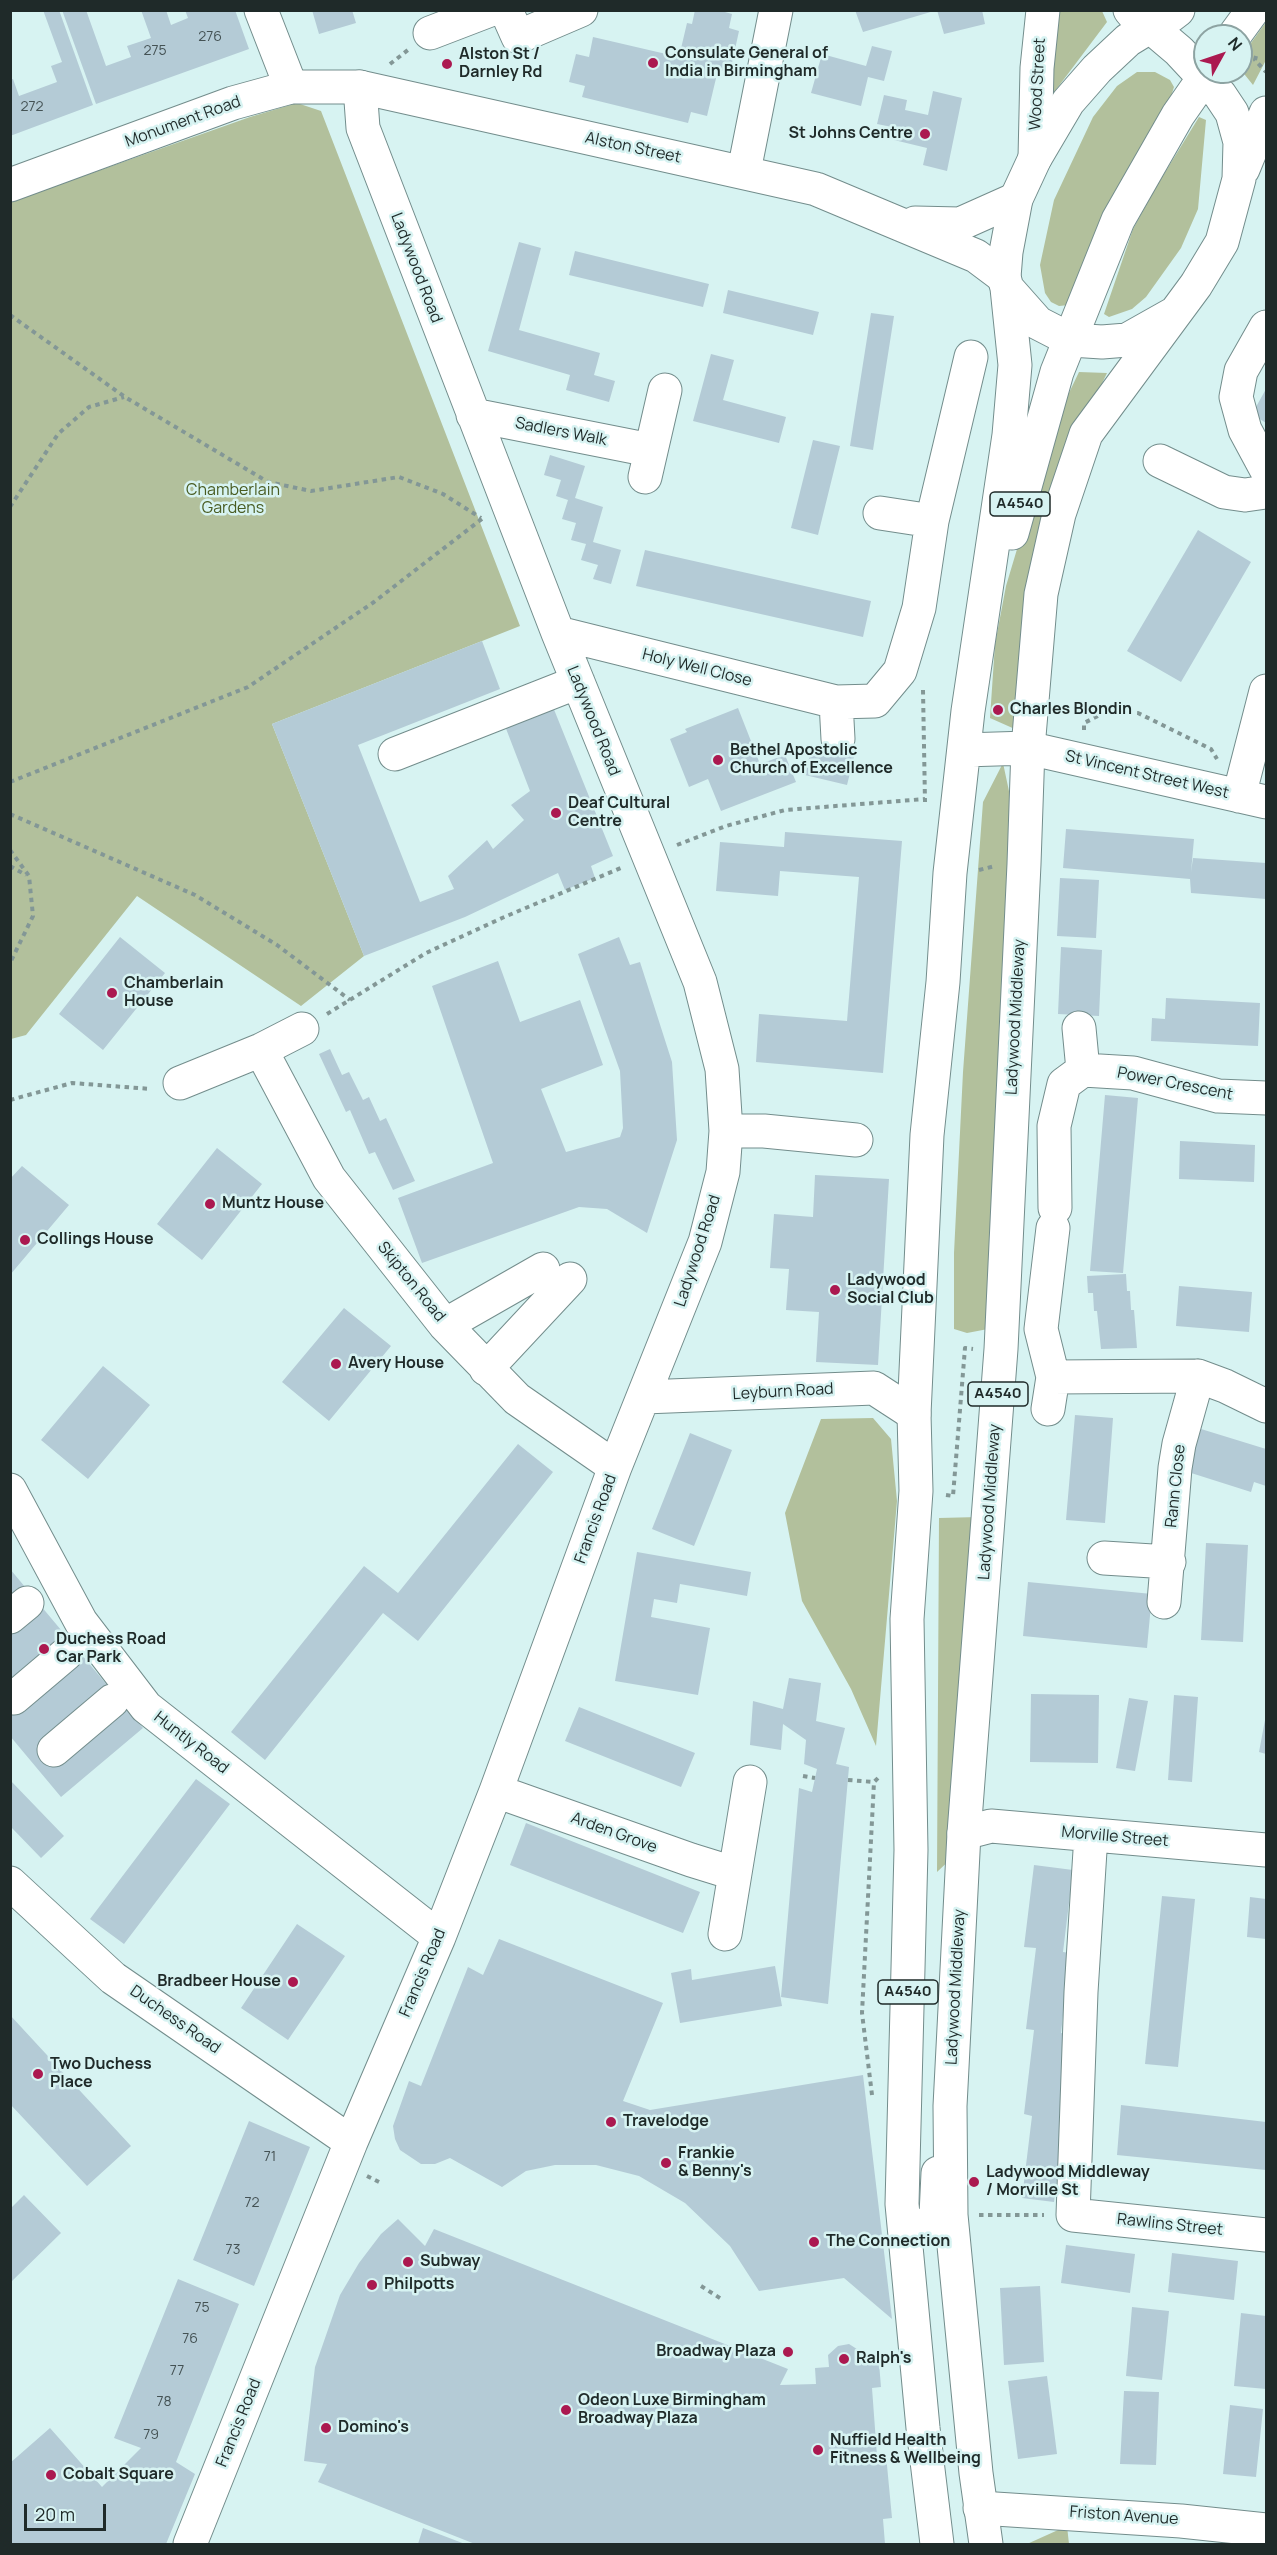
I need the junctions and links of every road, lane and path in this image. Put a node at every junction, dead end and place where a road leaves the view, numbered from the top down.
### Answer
1 (261, 10) edge
2 (490, 10) edge
3 (506, 10) edge
4 (581, 10) edge
5 (776, 10) edge
6 (1043, 10) edge
7 (1253, 10) edge
8 (1152, 20) edge
9 (1243, 24) edge
10 (430, 33) joint
11 (1193, 63) edge
12 (1199, 84) edge
13 (1213, 84) edge
14 (291, 87) junction
15 (360, 87) junction
16 (1266, 113) edge
17 (1035, 158) junction
18 (744, 171) junction
19 (1239, 179) junction
20 (10, 185) edge
21 (1016, 199) junction
22 (901, 223) junction
23 (1006, 282) junction
24 (1175, 313) junction
25 (10, 315) edge
26 (1266, 327) edge
27 (1071, 340) junction
28 (971, 357) dead end
29 (665, 390) dead end
30 (125, 397) junction
31 (473, 415) junction
32 (1160, 461) dead end
33 (1266, 470) edge
34 (1266, 492) edge
35 (10, 507) edge
36 (495, 513) junction
37 (880, 513) dead end
38 (932, 521) junction
39 (558, 633) junction
40 (974, 670) junction
41 (922, 678) dead end
42 (578, 682) junction
43 (1266, 691) edge
44 (836, 702) junction
45 (838, 739) dead end
46 (1028, 748) junction
47 (964, 750) junction
48 (395, 754) dead end
49 (1085, 761) junction
50 (10, 782) edge
51 (1252, 799) edge
52 (10, 814) edge
53 (683, 842) dead end
54 (10, 850) edge
55 (647, 856) junction
56 (10, 866) edge
57 (29, 876) junction
58 (10, 963) edge
59 (350, 1000) junction
60 (1078, 1028) dead end
61 (302, 1029) joint
62 (261, 1050) junction
63 (1083, 1070) junction
64 (180, 1083) joint
65 (1266, 1098) edge
66 (10, 1100) edge
67 (726, 1131) junction
68 (856, 1140) dead end
69 (445, 1325) junction
70 (1001, 1349) junction
71 (486, 1369) junction
72 (1198, 1376) junction
73 (1053, 1377) junction
74 (644, 1397) junction
75 (1266, 1406) edge
76 (1048, 1409) dead end
77 (914, 1414) junction
78 (615, 1467) junction
79 (10, 1490) edge
80 (916, 1491) junction
81 (1104, 1558) dead end
82 (1169, 1562) junction
83 (1164, 1602) dead end
84 (66, 1654) dead end
85 (14, 1698) dead end
86 (112, 1701) dead end
87 (910, 1746) junction
88 (54, 1750) dead end
89 (803, 1776) dead end
90 (815, 1778) dead end
91 (848, 1780) dead end
92 (750, 1782) dead end
93 (874, 1782) junction
94 (496, 1791) junction
95 (963, 1833) junction
96 (1091, 1835) junction
97 (1266, 1850) edge
98 (734, 1873) junction
99 (10, 1883) edge
100 (960, 1904) junction
101 (725, 1934) dead end
102 (439, 1937) junction
103 (870, 2076) dead end
104 (351, 2142) junction
105 (951, 2214) junction
106 (1073, 2215) junction
107 (1266, 2235) edge
108 (906, 2238) junction
109 (701, 2286) dead end
110 (723, 2300) dead end
111 (980, 2508) junction
112 (933, 2511) junction
113 (1266, 2530) edge
114 (190, 2544) edge
115 (938, 2544) edge
116 (986, 2544) edge

1 - 14 main road
2 - 10 main road
3 - 4 main road
5 - 18 main road
6 - 17 main road, Wood Street
7 - 9 main road
8 - 11 main road
8 - 17 main road
10 - 15 path
12 - 27 main road, A4540
13 - 19 main road
14 - 15 main road, Monument Road
14 - 20 main road, Monument Road
15 - 18 main road, Alston Street
15 - 31 main road, Ladywood Road
16 - 19 main road
17 - 21 main road
18 - 22 main road, Alston Street
19 - 24 main road, Ladywood Middleway
21 - 22 main road, Alston Street
21 - 23 main road
22 - 23 main road, Alston Street
23 - 27 main road, Alston Street
23 - 40 main road, A4540
24 - 27 main road
24 - 46 main road, Ladywood Middleway / A4540
25 - 30 path
26 - 33 main road
27 - 40 main road, A4540
28 - 38 main road, Holy Well Close
29 - 31 main road, Sadlers Walk
30 - 35 path
30 - 36 path
31 - 36 main road, Ladywood Road
32 - 34 main road
36 - 39 main road, Ladywood Road
36 - 50 path
37 - 38 main road
38 - 44 main road, Holy Well Close
39 - 42 main road, Ladywood Road
39 - 44 main road, Holy Well Close
40 - 47 main road, A4540
41 - 53 path
42 - 48 main road
42 - 55 main road, Ladywood Road
43 - 51 main road
44 - 45 main road
46 - 47 main road, St Vincent Street West
46 - 49 main road, St Vincent Street West
46 - 70 main road, Ladywood Middleway / A4540
47 - 77 main road, A4540
49 - 51 main road, St Vincent Street West
49 - 51 path
52 - 59 path
54 - 57 path
55 - 59 path
55 - 67 main road, Ladywood Road
56 - 57 path
57 - 58 path
59 - 61 path
60 - 63 main road
61 - 62 main road
62 - 64 main road
62 - 69 main road, Skipton Road
63 - 65 main road, Power Crescent
63 - 73 main road
64 - 66 path
67 - 68 main road
67 - 74 main road, Ladywood Road
69 - 71 main road, Skipton Road
69 - 71 main road
70 - 80 path
70 - 95 main road, Ladywood Middleway / A4540
71 - 78 main road, Skipton Road
72 - 73 main road
72 - 75 main road
72 - 82 main road, Rann Close
73 - 76 main road
74 - 77 main road, Leyburn Road
74 - 78 main road, Francis Road
77 - 80 main road, A4540
78 - 94 main road, Francis Road
79 - 102 main road, Huntly Road
80 - 87 main road, A4540
81 - 82 main road
82 - 83 main road, Rann Close
84 - 85 main road
86 - 88 main road
87 - 93 path
87 - 108 main road, A4540
89 - 90 path
91 - 93 path
92 - 98 main road
93 - 103 path
94 - 98 main road, Arden Grove
94 - 102 main road, Francis Road
95 - 96 main road, Morville Street
95 - 100 main road, Ladywood Middleway / A4540
96 - 97 main road, Morville Street
96 - 106 main road
98 - 101 main road
99 - 104 main road, Duchess Road
100 - 105 main road, Ladywood Middleway / A4540
100 - 108 main road
102 - 104 main road, Francis Road
104 - 114 main road, Francis Road
105 - 106 path
105 - 111 main road, Ladywood Middleway / A4540
106 - 107 main road, Rawlins Street
108 - 112 main road, A4540
109 - 110 path
111 - 112 main road, Friston Avenue
111 - 113 main road, Friston Avenue
111 - 116 main road, Ladywood Middleway / A4540
112 - 115 main road, A4540

